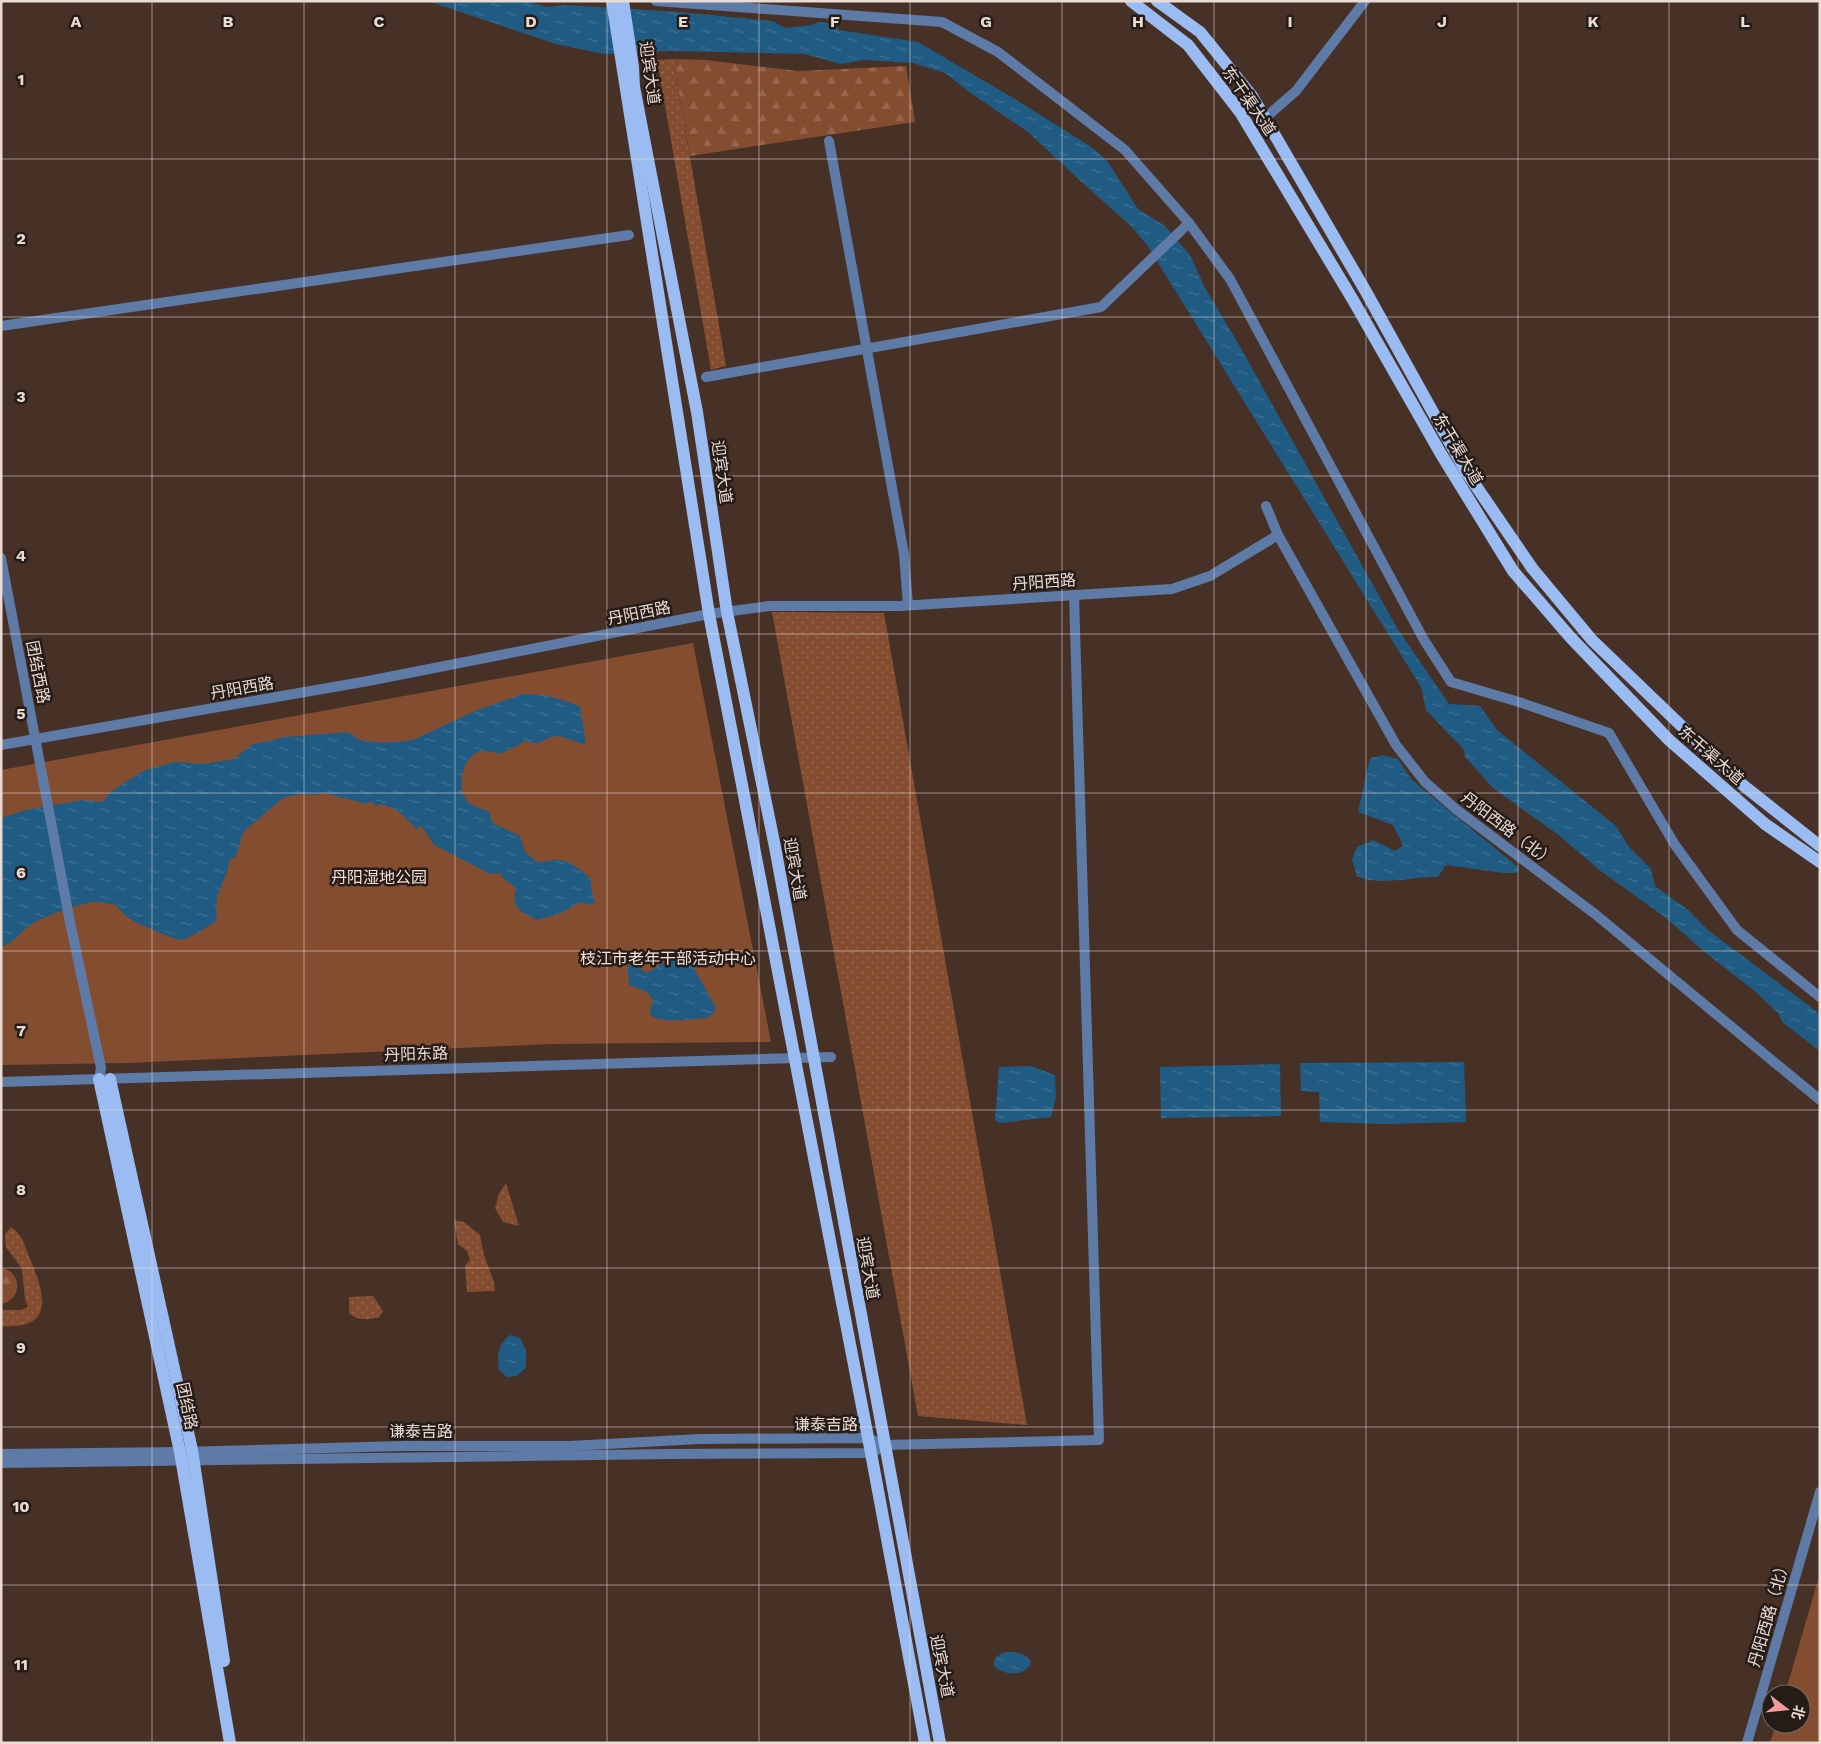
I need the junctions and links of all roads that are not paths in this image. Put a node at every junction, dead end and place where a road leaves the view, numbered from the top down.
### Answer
1 (656, 1) edge
2 (1131, 1) edge
3 (1365, 1) edge
4 (1164, 4) edge
5 (618, 7) edge
6 (628, 66) junction
7 (1265, 118) junction
8 (829, 140) dead end
9 (1189, 223) junction
10 (628, 235) dead end
11 (1, 326) edge
12 (866, 349) junction
13 (706, 377) dead end
14 (1266, 506) dead end
15 (1278, 536) junction
16 (1, 558) edge
17 (1074, 595) junction
18 (908, 605) junction
19 (727, 612) junction
20 (709, 614) junction
21 (35, 738) junction
22 (1, 744) edge
23 (1820, 846) edge
24 (1820, 862) edge
25 (1820, 997) edge
26 (813, 1056) junction
27 (831, 1057) dead end
28 (795, 1058) junction
29 (104, 1075) junction
30 (1, 1082) edge
31 (1820, 1100) edge
32 (868, 1438) junction
33 (884, 1445) junction
34 (871, 1453) junction
35 (1, 1454) edge
36 (187, 1456) junction
37 (1, 1463) edge
38 (1820, 1492) edge
39 (230, 1743) edge
40 (237, 1743) edge
41 (925, 1743) edge
42 (940, 1743) edge
43 (1747, 1743) edge

1 - 9 street
2 - 24 main road, 东干渠大道
3 - 7 street
4 - 7 main road, 东干渠大道
5 - 6 main road, 迎宾大道
6 - 19 main road, 迎宾大道
6 - 20 main road, 迎宾大道
7 - 23 main road, 东干渠大道
8 - 12 street
9 - 12 street
9 - 25 street
10 - 11 street
12 - 13 street
12 - 18 street
14 - 15 street, 丹阳西路（北）
15 - 17 street, 丹阳西路
15 - 31 street, 丹阳西路（北）
16 - 21 street, 团结西路
17 - 18 street, 丹阳西路
17 - 33 street
18 - 19 street, 丹阳西路
19 - 20 street, 丹阳西路
19 - 26 main road, 迎宾大道
20 - 21 street, 丹阳西路
20 - 28 main road, 迎宾大道
21 - 22 street, 丹阳西路
21 - 29 street, 团结西路
26 - 27 street, 丹阳东路
26 - 28 street, 丹阳东路
26 - 33 main road, 迎宾大道
28 - 29 street, 丹阳东路
28 - 32 main road, 迎宾大道
29 - 30 street, 丹阳东路
29 - 36 main road, 团结路
32 - 33 street, 谦泰吉路
32 - 34 main road, 迎宾大道
32 - 36 street, 谦泰吉路
33 - 34 street, 谦泰吉路
33 - 42 main road, 迎宾大道
34 - 36 street, 谦泰吉路
34 - 41 main road, 迎宾大道
35 - 36 street, 谦泰吉路
36 - 37 street, 谦泰吉路
36 - 39 main road, 团结路
36 - 40 main road, 团结路
38 - 43 street, 丹阳西路（北）

